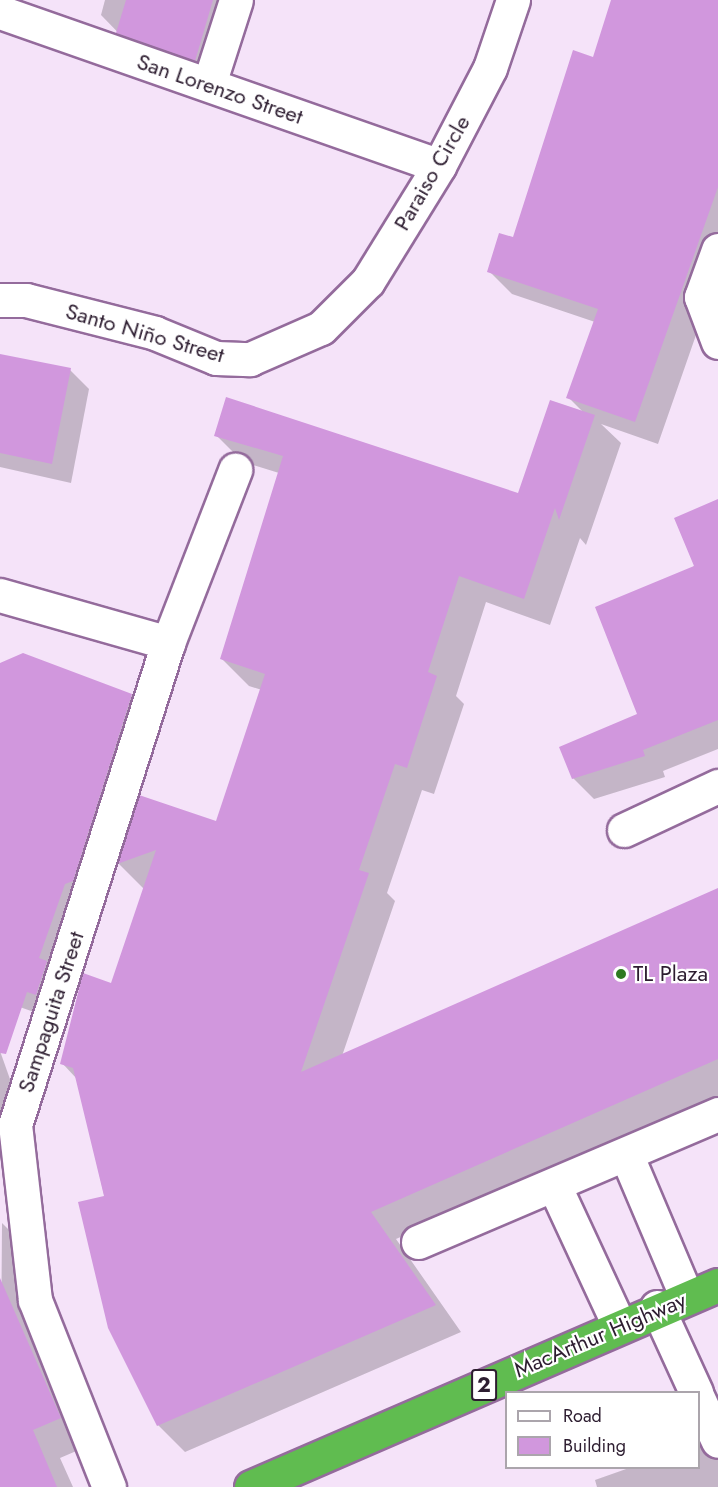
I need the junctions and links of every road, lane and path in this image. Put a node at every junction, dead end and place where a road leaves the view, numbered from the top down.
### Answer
1 (236, 0) edge
2 (513, 0) edge
3 (0, 12) edge
4 (209, 84) junction
5 (439, 166) junction
6 (718, 250) edge
7 (0, 300) edge
8 (321, 328) joint
9 (718, 342) edge
10 (235, 470) dead end
11 (0, 594) edge
12 (168, 643) junction
13 (718, 786) edge
14 (624, 830) dead end
15 (718, 1114) edge
16 (7, 1124) edge
17 (626, 1154) junction
18 (554, 1185) junction
19 (418, 1242) dead end
20 (718, 1285) edge
21 (687, 1298) junction
22 (657, 1308) junction
23 (619, 1325) junction
24 (696, 1391) edge
25 (700, 1400) edge
26 (718, 1441) edge
27 (109, 1487) edge
28 (251, 1487) edge

1 - 4 street
2 - 5 street, Paraiso Circle
3 - 4 street, San Lorenzo Street
4 - 5 street, San Lorenzo Street
5 - 8 street, Paraiso Circle
6 - 9 street
7 - 8 street, Santo Niño Street
10 - 12 street, Sampaguita Street
11 - 12 street
12 - 16 street, Sampaguita Street
13 - 14 street
15 - 17 street
16 - 27 street, Sampaguita Street
17 - 18 street
17 - 21 street
18 - 19 street
18 - 23 street
20 - 21 highway, MacArthur Highway / 2
21 - 22 highway, MacArthur Highway / 2
22 - 23 highway, MacArthur Highway / 2
22 - 24 street
23 - 28 highway, MacArthur Highway / 2
25 - 26 street

